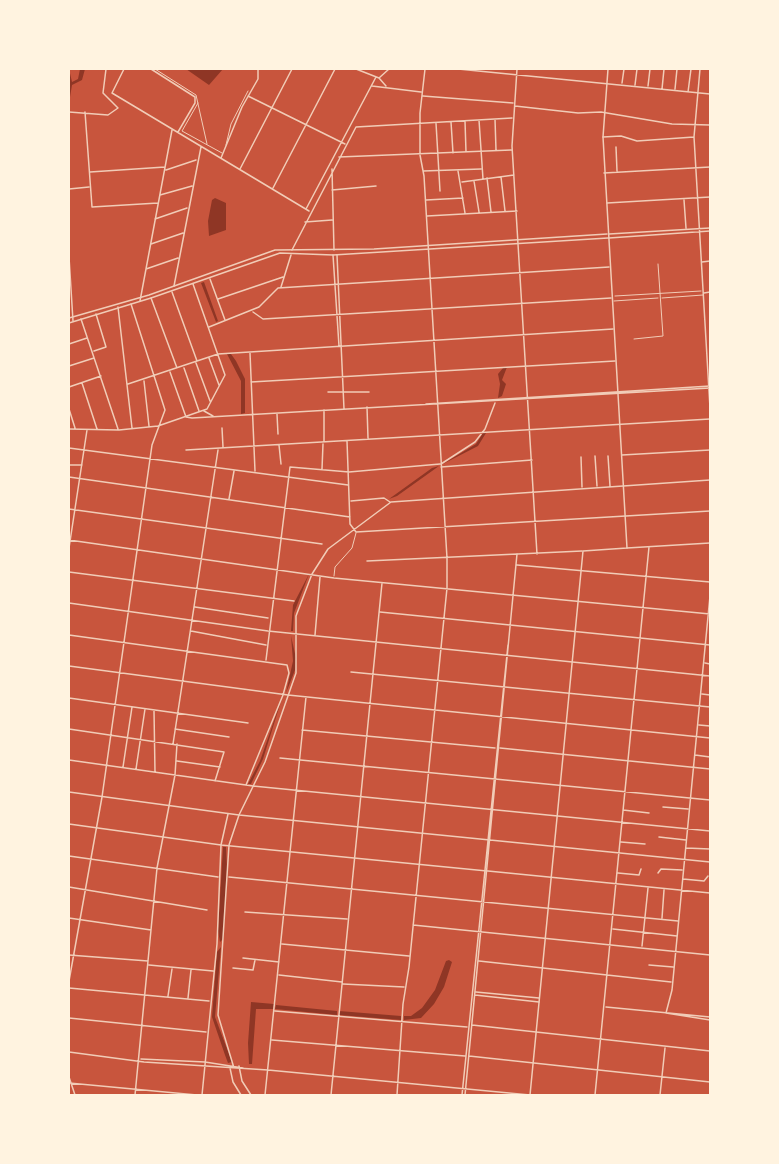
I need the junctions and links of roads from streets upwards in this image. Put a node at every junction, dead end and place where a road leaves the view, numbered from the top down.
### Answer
1 (106, 69) edge
2 (124, 69) edge
3 (151, 69) edge
4 (155, 69) edge
5 (258, 69) edge
6 (292, 69) edge
7 (335, 69) edge
8 (356, 69) edge
9 (389, 69) edge
10 (425, 69) edge
11 (458, 69) edge
12 (517, 69) edge
13 (609, 69) edge
14 (624, 69) edge
15 (637, 69) edge
16 (650, 69) edge
17 (664, 69) edge
18 (677, 69) edge
19 (691, 69) edge
20 (700, 69) edge
21 (517, 75) junction
22 (377, 78) junction
23 (607, 83) junction
24 (622, 84) junction
25 (634, 85) junction
26 (372, 86) junction
27 (387, 87) junction
28 (648, 88) junction
29 (662, 89) junction
30 (675, 90) junction
31 (248, 91) dead end
32 (422, 92) junction
33 (688, 92) junction
34 (696, 93) junction
35 (710, 94) edge
36 (248, 96) junction
37 (422, 96) junction
38 (198, 103) junction
39 (514, 104) junction
40 (272, 108) junction
41 (69, 112) edge
42 (85, 112) junction
43 (604, 113) junction
44 (513, 118) junction
45 (495, 119) junction
46 (479, 120) junction
47 (451, 121) junction
48 (465, 121) junction
49 (436, 122) junction
50 (420, 123) junction
51 (694, 124) junction
52 (305, 125) junction
53 (710, 125) edge
54 (172, 129) junction
55 (178, 132) junction
56 (603, 137) junction
57 (694, 137) junction
58 (341, 142) junction
59 (345, 144) junction
60 (207, 146) junction
61 (202, 147) junction
62 (616, 147) dead end
63 (512, 150) junction
64 (496, 151) junction
65 (481, 152) junction
66 (223, 153) junction
67 (466, 153) junction
68 (438, 154) junction
69 (453, 154) junction
70 (420, 155) junction
71 (338, 157) junction
72 (221, 158) junction
73 (197, 160) junction
74 (710, 167) edge
75 (332, 168) junction
76 (695, 168) junction
77 (165, 169) junction
78 (239, 169) junction
79 (439, 169) junction
80 (482, 169) junction
81 (423, 171) junction
82 (458, 171) junction
83 (89, 172) junction
84 (617, 172) junction
85 (604, 173) junction
86 (514, 175) junction
87 (501, 176) junction
88 (487, 178) junction
89 (483, 179) junction
90 (474, 180) junction
91 (462, 182) junction
92 (193, 186) junction
93 (376, 186) dead end
94 (90, 187) junction
95 (69, 189) edge
96 (272, 189) junction
97 (332, 190) junction
98 (440, 191) dead end
99 (160, 195) junction
100 (697, 197) junction
101 (710, 197) edge
102 (464, 198) junction
103 (684, 199) junction
104 (424, 200) junction
105 (159, 203) junction
106 (606, 203) junction
107 (188, 208) junction
108 (306, 210) junction
109 (517, 211) junction
110 (310, 212) junction
111 (492, 212) junction
112 (505, 212) junction
113 (479, 213) junction
114 (465, 214) junction
115 (426, 216) junction
116 (155, 219) junction
117 (332, 220) junction
118 (304, 222) junction
119 (686, 229) junction
120 (699, 230) junction
121 (710, 230) edge
122 (184, 233) junction
123 (608, 234) junction
124 (608, 238) junction
125 (519, 240) junction
126 (151, 244) junction
127 (519, 244) junction
128 (427, 247) junction
129 (334, 250) junction
130 (291, 252) junction
131 (335, 254) junction
132 (262, 255) junction
133 (69, 256) edge
134 (179, 257) junction
135 (256, 257) junction
136 (263, 259) junction
137 (256, 261) junction
138 (710, 261) edge
139 (701, 262) junction
140 (658, 264) dead end
141 (610, 267) junction
142 (146, 269) junction
143 (520, 273) junction
144 (283, 277) junction
145 (210, 278) junction
146 (429, 279) junction
147 (192, 280) junction
148 (194, 284) junction
149 (337, 285) junction
150 (173, 287) junction
151 (281, 287) junction
152 (172, 291) junction
153 (710, 292) edge
154 (703, 293) junction
155 (660, 294) junction
156 (141, 297) junction
157 (151, 298) junction
158 (660, 298) junction
159 (218, 299) junction
160 (612, 299) junction
161 (140, 301) junction
162 (131, 304) junction
163 (522, 304) junction
164 (118, 307) junction
165 (704, 308) junction
166 (710, 308) edge
167 (430, 309) junction
168 (252, 311) junction
169 (96, 314) junction
170 (339, 316) junction
171 (73, 317) junction
172 (69, 318) edge
173 (81, 318) junction
174 (73, 321) junction
175 (225, 321) junction
176 (69, 322) edge
177 (705, 324) junction
178 (710, 324) edge
179 (209, 327) junction
180 (615, 329) junction
181 (524, 335) junction
182 (88, 338) junction
183 (634, 339) dead end
184 (433, 341) junction
185 (69, 344) edge
186 (341, 346) junction
187 (93, 352) junction
188 (250, 352) junction
189 (218, 354) junction
190 (708, 355) edge
191 (94, 357) junction
192 (209, 357) junction
193 (616, 360) junction
194 (197, 362) junction
195 (69, 366) edge
196 (526, 366) junction
197 (183, 367) junction
198 (177, 369) junction
199 (434, 371) junction
200 (170, 372) junction
201 (101, 376) junction
202 (343, 376) junction
203 (156, 377) junction
204 (144, 381) junction
205 (251, 382) junction
206 (82, 383) junction
207 (128, 384) junction
208 (219, 385) junction
209 (69, 387) edge
210 (709, 387) edge
211 (328, 392) dead end
212 (343, 392) junction
213 (369, 392) dead end
214 (619, 392) junction
215 (527, 399) junction
216 (211, 402) junction
217 (495, 402) junction
218 (437, 404) junction
219 (366, 407) junction
220 (710, 408) edge
221 (69, 409) edge
222 (344, 409) junction
223 (324, 410) junction
224 (204, 411) junction
225 (199, 412) junction
226 (277, 413) junction
227 (253, 414) junction
228 (186, 417) junction
229 (214, 417) junction
230 (710, 419) edge
231 (620, 424) junction
232 (158, 426) junction
233 (149, 427) junction
234 (222, 428) dead end
235 (69, 429) edge
236 (75, 429) junction
237 (132, 429) junction
238 (530, 429) junction
239 (87, 430) junction
240 (97, 430) junction
241 (118, 430) junction
242 (482, 432) junction
243 (278, 434) dead end
244 (438, 435) junction
245 (368, 439) junction
246 (347, 441) junction
247 (324, 442) junction
248 (279, 445) junction
249 (255, 446) junction
250 (69, 448) edge
251 (86, 448) junction
252 (223, 448) junction
253 (218, 449) junction
254 (186, 450) dead end
255 (710, 450) edge
256 (622, 455) junction
257 (595, 456) dead end
258 (608, 456) dead end
259 (150, 457) junction
260 (581, 457) dead end
261 (532, 460) junction
262 (281, 464) dead end
263 (69, 465) edge
264 (82, 465) junction
265 (440, 465) junction
266 (216, 466) junction
267 (234, 470) junction
268 (322, 470) junction
269 (254, 472) junction
270 (349, 472) junction
271 (69, 477) edge
272 (288, 477) junction
273 (80, 479) junction
274 (710, 480) edge
275 (350, 485) junction
276 (623, 486) junction
277 (597, 487) junction
278 (610, 487) junction
279 (146, 488) junction
280 (582, 488) junction
281 (533, 490) junction
282 (211, 497) junction
283 (443, 497) junction
284 (229, 500) junction
285 (350, 501) junction
286 (391, 502) junction
287 (283, 507) junction
288 (69, 509) edge
289 (76, 510) junction
290 (710, 511) edge
291 (625, 516) junction
292 (351, 517) junction
293 (141, 519) junction
294 (535, 522) junction
295 (206, 527) junction
296 (445, 528) junction
297 (353, 529) junction
298 (356, 532) junction
299 (280, 537) junction
300 (69, 540) edge
301 (710, 543) edge
302 (322, 544) dead end
303 (650, 547) junction
304 (69, 548) edge
305 (627, 548) junction
306 (138, 549) junction
307 (583, 551) junction
308 (517, 554) junction
309 (537, 554) junction
310 (202, 558) junction
311 (447, 558) junction
312 (367, 561) dead end
313 (516, 565) junction
314 (276, 568) junction
315 (582, 570) junction
316 (69, 572) edge
317 (312, 574) junction
318 (320, 576) junction
319 (647, 577) junction
320 (334, 578) junction
321 (132, 580) junction
322 (382, 582) junction
323 (710, 582) edge
324 (197, 588) junction
325 (447, 588) junction
326 (513, 595) junction
327 (710, 596) edge
328 (271, 599) junction
329 (579, 600) junction
330 (294, 601) dead end
331 (69, 603) edge
332 (710, 603) edge
333 (644, 606) junction
334 (194, 607) junction
335 (128, 612) junction
336 (379, 612) junction
337 (709, 614) edge
338 (269, 618) junction
339 (443, 619) junction
340 (192, 620) junction
341 (510, 625) junction
342 (190, 631) junction
343 (576, 631) junction
344 (268, 632) junction
345 (706, 633) junction
346 (710, 633) edge
347 (295, 634) junction
348 (69, 635) edge
349 (315, 636) junction
350 (640, 638) junction
351 (124, 642) junction
352 (376, 643) junction
353 (705, 645) junction
354 (710, 645) edge
355 (267, 646) junction
356 (440, 649) junction
357 (187, 650) junction
358 (507, 656) junction
359 (266, 661) junction
360 (573, 662) junction
361 (704, 663) junction
362 (710, 664) edge
363 (69, 666) edge
364 (638, 668) junction
365 (120, 672) junction
366 (351, 672) dead end
367 (373, 674) junction
368 (703, 675) junction
369 (710, 676) edge
370 (437, 680) junction
371 (181, 681) junction
372 (502, 687) junction
373 (506, 687) junction
374 (570, 693) junction
375 (283, 694) junction
376 (701, 694) junction
377 (288, 695) junction
378 (710, 695) edge
379 (306, 697) junction
380 (69, 698) edge
381 (634, 699) junction
382 (369, 704) junction
383 (116, 705) junction
384 (700, 706) junction
385 (132, 707) junction
386 (710, 707) edge
387 (145, 709) junction
388 (154, 710) junction
389 (435, 711) junction
390 (176, 713) junction
391 (498, 717) junction
392 (503, 718) junction
393 (248, 723) dead end
394 (567, 723) junction
395 (698, 725) junction
396 (710, 726) edge
397 (174, 728) junction
398 (69, 729) edge
399 (302, 729) junction
400 (632, 730) junction
401 (111, 735) junction
402 (367, 735) junction
403 (696, 736) junction
404 (229, 737) dead end
405 (127, 738) junction
406 (710, 738) edge
407 (141, 740) junction
408 (155, 741) junction
409 (432, 741) junction
410 (172, 744) junction
411 (177, 744) junction
412 (496, 748) junction
413 (500, 748) junction
414 (564, 754) junction
415 (694, 755) junction
416 (710, 757) edge
417 (280, 758) dead end
418 (69, 760) edge
419 (299, 760) junction
420 (176, 761) junction
421 (628, 761) junction
422 (363, 765) junction
423 (107, 766) junction
424 (220, 767) junction
425 (694, 767) junction
426 (123, 768) junction
427 (710, 769) edge
428 (136, 770) junction
429 (429, 772) junction
430 (155, 773) junction
431 (175, 775) junction
432 (492, 779) junction
433 (496, 779) junction
434 (215, 781) junction
435 (246, 785) junction
436 (561, 785) junction
437 (254, 786) junction
438 (295, 789) junction
439 (625, 791) junction
440 (69, 792) edge
441 (360, 796) junction
442 (102, 797) junction
443 (690, 798) junction
444 (710, 800) edge
445 (425, 802) junction
446 (169, 805) junction
447 (663, 807) dead end
448 (490, 809) junction
449 (493, 809) junction
450 (689, 809) junction
451 (623, 810) junction
452 (228, 813) junction
453 (649, 813) dead end
454 (558, 814) junction
455 (239, 815) junction
456 (293, 820) junction
457 (622, 821) junction
458 (69, 824) edge
459 (357, 826) junction
460 (97, 828) junction
461 (688, 828) junction
462 (710, 831) edge
463 (423, 832) junction
464 (162, 837) junction
465 (660, 837) dead end
466 (486, 839) junction
467 (490, 840) junction
468 (686, 840) junction
469 (620, 842) junction
470 (645, 844) dead end
471 (221, 845) junction
472 (229, 845) junction
473 (554, 846) junction
474 (686, 848) junction
475 (710, 849) edge
476 (290, 852) junction
477 (618, 854) junction
478 (69, 856) edge
479 (355, 858) junction
480 (90, 859) junction
481 (684, 860) junction
482 (710, 862) edge
483 (419, 864) junction
484 (157, 868) junction
485 (641, 869) dead end
486 (683, 870) junction
487 (484, 871) junction
488 (487, 871) junction
489 (617, 873) junction
490 (658, 873) dead end
491 (708, 876) dead end
492 (219, 877) junction
493 (228, 877) junction
494 (551, 879) junction
495 (682, 879) junction
496 (287, 883) junction
497 (616, 885) junction
498 (69, 887) edge
499 (648, 887) junction
500 (352, 889) junction
501 (664, 889) junction
502 (85, 890) junction
503 (681, 890) junction
504 (710, 893) edge
505 (416, 895) junction
506 (154, 900) junction
507 (481, 901) junction
508 (484, 902) junction
509 (207, 910) dead end
510 (548, 910) junction
511 (245, 912) dead end
512 (284, 915) junction
513 (614, 915) junction
514 (69, 918) edge
515 (645, 918) junction
516 (79, 919) junction
517 (348, 919) junction
518 (662, 919) junction
519 (678, 921) junction
520 (413, 925) junction
521 (612, 929) junction
522 (151, 930) junction
523 (480, 932) junction
524 (644, 933) junction
525 (677, 936) junction
526 (545, 938) junction
527 (217, 944) junction
528 (281, 944) junction
529 (611, 945) junction
530 (223, 946) junction
531 (642, 948) junction
532 (346, 950) junction
533 (675, 950) junction
534 (69, 955) edge
535 (710, 955) edge
536 (73, 956) junction
537 (410, 957) junction
538 (243, 958) dead end
539 (255, 959) junction
540 (148, 961) junction
541 (477, 961) junction
542 (280, 962) junction
543 (148, 965) junction
544 (649, 965) dead end
545 (674, 967) junction
546 (172, 968) junction
547 (233, 968) dead end
548 (191, 969) junction
549 (542, 969) junction
550 (213, 971) junction
551 (279, 975) junction
552 (608, 976) junction
553 (69, 981) edge
554 (672, 982) junction
555 (343, 983) junction
556 (69, 988) edge
557 (405, 988) junction
558 (472, 993) junction
559 (475, 993) junction
560 (146, 996) junction
561 (168, 998) junction
562 (188, 999) junction
563 (540, 1000) junction
564 (210, 1001) junction
565 (605, 1006) junction
566 (274, 1011) junction
567 (666, 1013) junction
568 (338, 1016) junction
569 (69, 1018) edge
570 (710, 1018) edge
571 (402, 1022) junction
572 (142, 1025) junction
573 (472, 1025) junction
574 (468, 1026) junction
575 (207, 1032) junction
576 (536, 1032) junction
577 (600, 1039) junction
578 (272, 1040) junction
579 (336, 1045) junction
580 (665, 1048) junction
581 (400, 1050) junction
582 (710, 1051) edge
583 (69, 1053) edge
584 (465, 1056) junction
585 (469, 1056) junction
586 (140, 1059) junction
587 (205, 1062) junction
588 (533, 1062) junction
589 (204, 1066) junction
590 (230, 1066) junction
591 (234, 1067) junction
592 (239, 1068) junction
593 (268, 1070) junction
594 (597, 1070) junction
595 (333, 1076) junction
596 (69, 1077) edge
597 (662, 1078) junction
598 (398, 1082) junction
599 (710, 1082) edge
600 (70, 1083) edge
601 (462, 1088) junction
602 (466, 1088) junction
603 (136, 1090) junction
604 (75, 1095) edge
605 (135, 1095) edge
606 (197, 1095) edge
607 (202, 1095) edge
608 (241, 1095) edge
609 (251, 1095) edge
610 (265, 1095) edge
611 (331, 1095) edge
612 (397, 1095) edge
613 (464, 1095) edge
614 (530, 1095) edge
615 (595, 1095) edge
616 (660, 1095) edge

1 - 42 street
2 - 54 street
3 - 55 street
4 - 38 street
5 - 36 street
6 - 40 street
7 - 52 street
8 - 22 street
9 - 22 street
10 - 32 street
11 - 21 street
12 - 21 street
13 - 23 street
14 - 24 street
15 - 25 street
16 - 28 street
17 - 29 street
18 - 30 street
19 - 33 street
20 - 34 street
21 - 23 street
21 - 39 street
22 - 26 street
22 - 27 street
23 - 24 street
23 - 43 street
24 - 25 street
25 - 28 street
26 - 27 street
26 - 58 street
27 - 32 street
28 - 29 street
29 - 30 street
30 - 33 street
31 - 66 street
32 - 37 street
33 - 34 street
34 - 35 street
34 - 51 street
36 - 40 street
36 - 66 street
37 - 39 street
37 - 50 street
38 - 60 street
38 - 60 street
39 - 43 street
39 - 44 street
40 - 52 street
40 - 78 street
41 - 42 street
42 - 83 street
43 - 51 street
43 - 56 street
44 - 45 street
44 - 63 street
45 - 46 street
45 - 64 street
46 - 48 street
46 - 65 street
47 - 48 street
47 - 49 street
47 - 69 street
48 - 67 street
49 - 50 street
49 - 68 street
50 - 59 street
50 - 70 street
51 - 53 street
51 - 57 street
52 - 58 street
52 - 96 street
54 - 55 street
54 - 77 street
55 - 61 street
56 - 57 street
56 - 85 street
57 - 76 street
58 - 59 street
58 - 108 street
59 - 71 street
60 - 66 street
61 - 72 street
61 - 73 street
62 - 84 street
63 - 64 street
63 - 86 street
64 - 65 street
65 - 67 street
65 - 80 street
66 - 72 street
67 - 69 street
68 - 69 street
68 - 70 street
68 - 79 street
70 - 71 street
70 - 81 street
71 - 75 street
72 - 78 street
73 - 77 street
73 - 92 street
74 - 76 street
75 - 97 street
75 - 110 street
76 - 84 street
76 - 100 street
77 - 83 street
77 - 99 street
78 - 96 street
79 - 81 street
79 - 82 street
79 - 98 street
80 - 82 street
80 - 89 street
81 - 104 street
82 - 91 street
83 - 94 street
84 - 85 street
85 - 106 street
86 - 87 street
86 - 109 street
87 - 88 street
87 - 112 street
88 - 89 street
88 - 111 street
89 - 90 street
90 - 91 street
90 - 113 street
91 - 102 street
92 - 99 street
92 - 107 street
93 - 97 street
94 - 95 street
94 - 105 street
96 - 108 street
97 - 117 street
99 - 105 street
100 - 101 street
100 - 103 street
100 - 120 street
102 - 104 street
102 - 114 street
103 - 106 street
103 - 119 street
104 - 115 street
105 - 116 street
106 - 123 street
107 - 116 street
107 - 122 street
108 - 110 street
109 - 112 street
109 - 125 street
110 - 118 street
111 - 112 street
111 - 113 street
113 - 114 street
114 - 115 street
115 - 128 street
116 - 126 street
117 - 118 street
117 - 129 street
118 - 130 street
119 - 120 street
119 - 123 street
120 - 121 street
120 - 124 street
120 - 139 street
122 - 126 street
122 - 134 street
123 - 124 street
123 - 125 street
124 - 127 street
124 - 141 street
125 - 127 street
125 - 128 street
126 - 142 street
127 - 128 street
127 - 143 street
128 - 129 street
128 - 131 street
128 - 146 street
129 - 130 street
130 - 131 street
130 - 132 street
130 - 136 street
130 - 144 street
131 - 149 street
132 - 135 street
132 - 136 street
133 - 171 street
134 - 142 street
134 - 150 street
135 - 137 street
135 - 147 street
136 - 137 street
137 - 145 street
138 - 139 street
139 - 154 street
140 - 155 street
141 - 143 street
141 - 160 street
142 - 156 street
143 - 146 street
143 - 163 street
144 - 151 street
144 - 159 street
145 - 148 street
145 - 159 street
146 - 149 street
146 - 167 street
147 - 148 street
147 - 150 street
148 - 152 street
148 - 179 street
149 - 151 street
149 - 170 street
150 - 156 street
151 - 168 street
152 - 157 street
152 - 194 street
153 - 154 street
154 - 155 street
154 - 158 street
154 - 165 street
155 - 158 street
155 - 160 street
156 - 161 street
156 - 171 street
157 - 161 street
157 - 198 street
158 - 160 street
158 - 183 street
159 - 175 street
160 - 163 street
160 - 180 street
161 - 162 street
162 - 164 street
162 - 203 street
163 - 167 street
163 - 181 street
164 - 169 street
164 - 207 street
165 - 166 street
165 - 177 street
167 - 170 street
167 - 184 street
168 - 170 street
168 - 175 street
169 - 173 street
169 - 187 street
170 - 186 street
171 - 172 street
171 - 174 street
173 - 174 street
173 - 182 street
174 - 176 street
175 - 179 street
177 - 178 street
177 - 190 street
179 - 189 street
180 - 181 street
180 - 193 street
181 - 184 street
181 - 196 street
182 - 185 street
182 - 187 street
184 - 186 street
184 - 199 street
186 - 188 street
186 - 202 street
187 - 191 street
188 - 189 street
188 - 205 street
189 - 192 street
189 - 208 street
190 - 210 street
191 - 195 street
191 - 201 street
192 - 194 street
192 - 208 street
193 - 196 street
193 - 214 street
194 - 197 street
194 - 216 street
196 - 199 street
196 - 215 street
197 - 198 street
197 - 225 street
198 - 200 street
199 - 202 street
199 - 218 street
200 - 203 street
200 - 228 street
201 - 206 street
201 - 241 street
202 - 205 street
202 - 212 street
203 - 204 street
203 - 232 street
204 - 207 street
204 - 233 street
205 - 227 street
206 - 209 street
206 - 240 street
207 - 237 street
208 - 216 street
210 - 214 street
210 - 220 street
211 - 212 street
212 - 213 street
212 - 222 street
214 - 215 street
214 - 231 street
215 - 217 street
215 - 218 street
215 - 238 street
216 - 224 street
217 - 218 street
217 - 242 street
218 - 219 street
218 - 244 street
219 - 222 street
219 - 245 street
221 - 236 street
222 - 223 street
223 - 226 street
223 - 247 street
224 - 225 street
224 - 229 street
225 - 228 street
226 - 227 street
226 - 243 street
227 - 229 street
227 - 249 street
228 - 229 street
228 - 232 street
230 - 231 street
231 - 238 street
231 - 256 street
232 - 233 street
232 - 259 street
233 - 237 street
234 - 252 street
235 - 236 street
236 - 239 street
237 - 241 street
238 - 242 street
238 - 261 street
239 - 240 street
239 - 251 street
240 - 241 street
242 - 244 street
242 - 265 street
244 - 245 street
244 - 265 street
245 - 246 street
246 - 247 street
246 - 270 street
247 - 248 street
247 - 268 street
248 - 249 street
248 - 262 street
249 - 252 street
249 - 269 street
250 - 251 street
251 - 259 street
251 - 264 street
252 - 253 street
253 - 254 street
253 - 266 street
255 - 256 street
256 - 276 street
257 - 277 street
258 - 278 street
259 - 266 street
259 - 279 street
260 - 280 street
261 - 265 street
261 - 281 street
263 - 264 street
264 - 273 street
265 - 270 street
265 - 283 street
266 - 267 street
266 - 282 street
267 - 269 street
267 - 284 street
268 - 270 street
268 - 272 street
269 - 272 street
270 - 275 street
271 - 273 street
272 - 275 street
272 - 287 street
273 - 279 street
273 - 289 street
274 - 276 street
275 - 285 street
276 - 278 street
276 - 291 street
277 - 278 street
277 - 280 street
279 - 282 street
279 - 293 street
280 - 281 street
281 - 283 street
281 - 294 street
282 - 284 street
282 - 295 street
283 - 286 street
283 - 296 street
284 - 287 street
285 - 286 street
285 - 292 street
286 - 297 street
287 - 292 street
287 - 299 street
288 - 289 street
289 - 293 street
289 - 300 street
290 - 291 street
291 - 294 street
291 - 305 street
292 - 297 street
293 - 295 street
293 - 306 street
294 - 296 street
294 - 309 street
295 - 299 street
295 - 310 street
296 - 298 street
296 - 311 street
297 - 298 street
297 - 317 street
298 - 320 street
299 - 302 street
299 - 314 street
300 - 304 street
300 - 306 street
301 - 303 street
303 - 305 street
303 - 319 street
305 - 307 street
306 - 310 street
306 - 321 street
307 - 309 street
307 - 315 street
308 - 309 street
308 - 311 street
308 - 313 street
310 - 314 street
310 - 324 street
311 - 312 street
311 - 325 street
313 - 315 street
313 - 326 street
314 - 317 street
314 - 328 street
315 - 319 street
315 - 329 street
316 - 321 street
317 - 318 street
317 - 347 street
318 - 320 street
318 - 349 street
319 - 323 street
319 - 333 street
320 - 322 street
321 - 324 street
321 - 335 street
322 - 325 street
322 - 336 street
324 - 328 street
324 - 334 street
325 - 326 street
325 - 339 street
326 - 329 street
326 - 341 street
327 - 332 street
328 - 330 street
328 - 338 street
329 - 333 street
329 - 343 street
331 - 335 street
332 - 337 street
333 - 337 street
333 - 350 street
334 - 338 street
334 - 340 street
335 - 340 street
335 - 351 street
336 - 339 street
336 - 352 street
337 - 345 street
338 - 344 street
339 - 341 street
339 - 356 street
340 - 342 street
340 - 344 street
341 - 343 street
341 - 358 street
342 - 355 street
342 - 357 street
343 - 350 street
343 - 360 street
344 - 347 street
344 - 355 street
345 - 346 street
345 - 353 street
347 - 349 street
347 - 377 street
348 - 351 street
349 - 352 street
350 - 353 street
350 - 364 street
351 - 357 street
351 - 365 street
352 - 356 street
352 - 367 street
353 - 354 street
353 - 361 street
355 - 359 street
356 - 358 street
356 - 370 street
357 - 359 street
357 - 371 street
358 - 360 street
358 - 372 street
358 - 373 street
359 - 375 street
360 - 364 street
360 - 374 street
361 - 362 street
361 - 368 street
363 - 365 street
364 - 368 street
364 - 381 street
365 - 371 street
365 - 383 street
366 - 367 street
367 - 370 street
367 - 382 street
368 - 369 street
368 - 376 street
370 - 372 street
370 - 389 street
371 - 375 street
371 - 390 street
372 - 373 street
372 - 391 street
373 - 374 street
373 - 392 street
374 - 381 street
374 - 394 street
375 - 377 street
375 - 435 street
376 - 378 street
376 - 384 street
377 - 379 street
377 - 437 street
379 - 382 street
379 - 399 street
380 - 383 street
381 - 384 street
381 - 400 street
382 - 389 street
382 - 402 street
383 - 385 street
383 - 401 street
384 - 386 street
384 - 395 street
385 - 387 street
385 - 405 street
387 - 388 street
387 - 407 street
388 - 390 street
388 - 408 street
389 - 391 street
389 - 409 street
390 - 393 street
390 - 397 street
391 - 392 street
391 - 412 street
392 - 394 street
392 - 413 street
394 - 400 street
394 - 414 street
395 - 396 street
395 - 403 street
397 - 404 street
397 - 410 street
398 - 401 street
399 - 402 street
399 - 419 street
400 - 403 street
400 - 421 street
401 - 405 street
401 - 423 street
402 - 409 street
402 - 422 street
403 - 406 street
403 - 415 street
405 - 407 street
405 - 426 street
407 - 408 street
407 - 428 street
408 - 410 street
408 - 430 street
409 - 412 street
409 - 429 street
410 - 411 street
411 - 420 street
411 - 424 street
412 - 413 street
412 - 432 street
413 - 414 street
413 - 433 street
414 - 421 street
414 - 436 street
415 - 416 street
415 - 425 street
417 - 419 street
418 - 423 street
419 - 422 street
419 - 438 street
420 - 424 street
420 - 431 street
421 - 425 street
421 - 439 street
422 - 429 street
422 - 441 street
423 - 426 street
423 - 442 street
424 - 434 street
425 - 427 street
425 - 443 street
426 - 428 street
428 - 430 street
429 - 432 street
429 - 445 street
430 - 431 street
431 - 434 street
431 - 446 street
432 - 433 street
432 - 448 street
433 - 436 street
433 - 449 street
434 - 435 street
435 - 437 street
436 - 439 street
436 - 454 street
437 - 438 street
437 - 455 street
438 - 441 street
438 - 456 street
439 - 443 street
439 - 451 street
440 - 442 street
441 - 445 street
441 - 459 street
442 - 446 street
442 - 460 street
443 - 444 street
443 - 450 street
445 - 448 street
445 - 463 street
446 - 452 street
446 - 464 street
447 - 450 street
448 - 449 street
448 - 466 street
449 - 454 street
449 - 467 street
450 - 461 street
451 - 453 street
451 - 457 street
452 - 455 street
452 - 471 street
454 - 457 street
454 - 473 street
455 - 456 street
455 - 472 street
456 - 459 street
456 - 476 street
457 - 461 street
457 - 469 street
458 - 460 street
459 - 463 street
459 - 479 street
460 - 464 street
460 - 480 street
461 - 462 street
461 - 468 street
463 - 466 street
463 - 483 street
464 - 471 street
464 - 484 street
465 - 468 street
466 - 467 street
466 - 487 street
467 - 473 street
467 - 488 street
468 - 474 street
469 - 470 street
469 - 477 street
471 - 472 street
471 - 492 street
472 - 476 street
472 - 493 street
473 - 477 street
473 - 494 street
474 - 475 street
474 - 481 street
476 - 479 street
476 - 496 street
477 - 481 street
477 - 489 street
478 - 480 street
479 - 483 street
479 - 500 street
480 - 484 street
480 - 502 street
481 - 482 street
481 - 486 street
483 - 487 street
483 - 505 street
484 - 492 street
484 - 506 street
485 - 489 street
486 - 490 street
486 - 495 street
487 - 488 street
487 - 507 street
488 - 494 street
488 - 508 street
489 - 497 street
491 - 495 street
492 - 527 street
493 - 496 street
493 - 530 street
494 - 497 street
494 - 510 street
495 - 503 street
496 - 500 street
496 - 512 street
497 - 499 street
497 - 513 street
498 - 502 street
499 - 501 street
499 - 515 street
500 - 505 street
500 - 517 street
501 - 503 street
501 - 518 street
502 - 506 street
502 - 516 street
503 - 504 street
503 - 519 street
505 - 507 street
505 - 520 street
506 - 509 street
506 - 522 street
507 - 508 street
507 - 523 street
508 - 510 street
508 - 523 street
510 - 513 street
510 - 526 street
511 - 512 street
512 - 517 street
512 - 528 street
513 - 515 street
513 - 521 street
514 - 516 street
515 - 518 street
515 - 524 street
516 - 522 street
516 - 536 street
517 - 532 street
518 - 519 street
519 - 525 street
520 - 523 street
520 - 537 street
521 - 524 street
521 - 529 street
522 - 540 street
523 - 526 street
523 - 541 street
524 - 525 street
524 - 531 street
525 - 533 street
526 - 529 street
526 - 549 street
527 - 530 street
527 - 550 street
528 - 532 street
528 - 542 street
529 - 531 street
529 - 552 street
530 - 591 street
531 - 533 street
532 - 537 street
532 - 555 street
533 - 535 street
533 - 545 street
534 - 536 street
536 - 540 street
536 - 553 street
537 - 557 street
538 - 539 street
539 - 542 street
539 - 547 street
540 - 543 street
541 - 549 street
541 - 558 street
541 - 559 street
542 - 551 street
543 - 546 street
543 - 560 street
544 - 545 street
545 - 554 street
546 - 548 street
546 - 561 street
548 - 550 street
548 - 562 street
549 - 552 street
549 - 563 street
550 - 564 street
551 - 555 street
551 - 566 street
552 - 554 street
552 - 565 street
554 - 567 street
555 - 557 street
555 - 568 street
556 - 560 street
557 - 571 street
558 - 559 street
558 - 574 street
559 - 563 street
559 - 573 street
560 - 561 street
560 - 572 street
561 - 562 street
562 - 564 street
563 - 576 street
564 - 575 street
565 - 567 street
565 - 577 street
566 - 568 street
566 - 578 street
567 - 570 street
568 - 571 street
568 - 579 street
569 - 572 street
571 - 574 street
571 - 581 street
572 - 575 street
572 - 586 street
573 - 574 street
573 - 576 street
573 - 585 street
574 - 584 street
575 - 587 street
576 - 577 street
576 - 588 street
577 - 580 street
577 - 594 street
578 - 579 street
578 - 593 street
579 - 581 street
579 - 595 street
580 - 582 street
580 - 597 street
581 - 584 street
581 - 598 street
583 - 586 street
584 - 585 street
584 - 601 street
585 - 588 street
585 - 602 street
586 - 587 street
586 - 589 street
586 - 603 street
587 - 589 street
587 - 590 street
588 - 594 street
588 - 614 street
589 - 590 street
589 - 607 street
590 - 591 street
590 - 608 street
591 - 592 street
592 - 593 street
592 - 609 street
593 - 595 street
593 - 610 street
594 - 597 street
594 - 615 street
595 - 598 street
595 - 611 street
596 - 600 street
597 - 599 street
597 - 616 street
598 - 601 street
598 - 612 street
600 - 603 street
600 - 604 street
601 - 602 street
601 - 613 street
602 - 613 street
602 - 614 street
603 - 605 street
603 - 606 street

